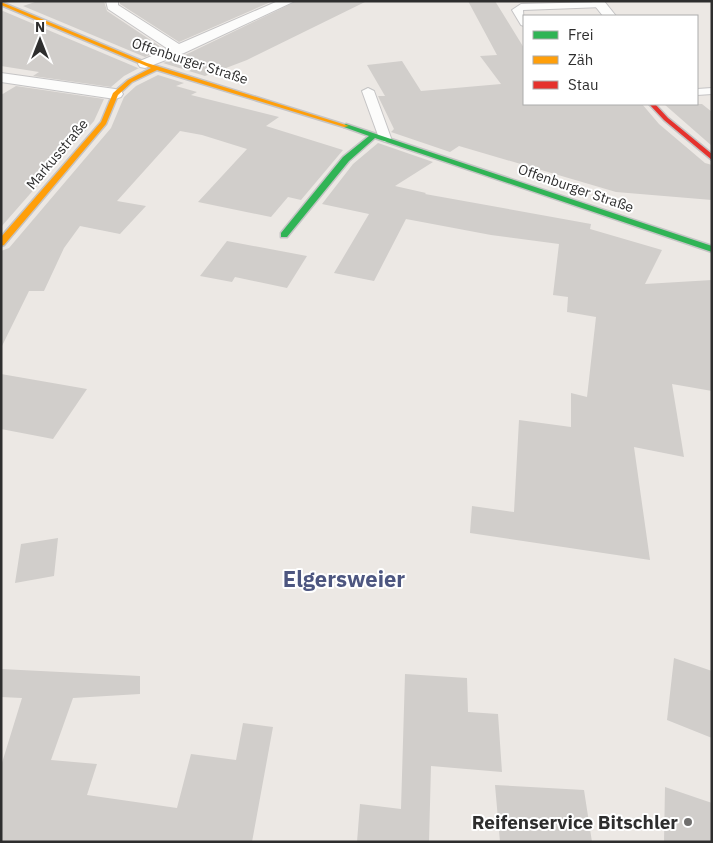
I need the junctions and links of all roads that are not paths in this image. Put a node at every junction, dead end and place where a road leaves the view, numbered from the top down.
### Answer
1 (112, 1) edge
2 (289, 1) edge
3 (1, 3) edge
4 (599, 3) edge
5 (609, 15) edge
6 (523, 22) edge
7 (179, 50) junction
8 (150, 66) junction
9 (1, 77) edge
10 (368, 91) dead end
11 (712, 91) edge
12 (698, 92) edge
13 (115, 94) junction
14 (653, 105) edge
15 (380, 137) junction
16 (712, 158) edge
17 (284, 235) dead end
18 (1, 243) edge
19 (712, 249) edge

1 - 7 street
2 - 7 street
3 - 8 street, Offenburger Straße
4 - 5 street
4 - 6 lane
7 - 8 street
8 - 13 street
8 - 15 street, Offenburger Straße
9 - 13 street
10 - 15 lane
11 - 12 lane
13 - 18 street, Markusstraße
14 - 16 street
15 - 17 street
15 - 19 street, Offenburger Straße

